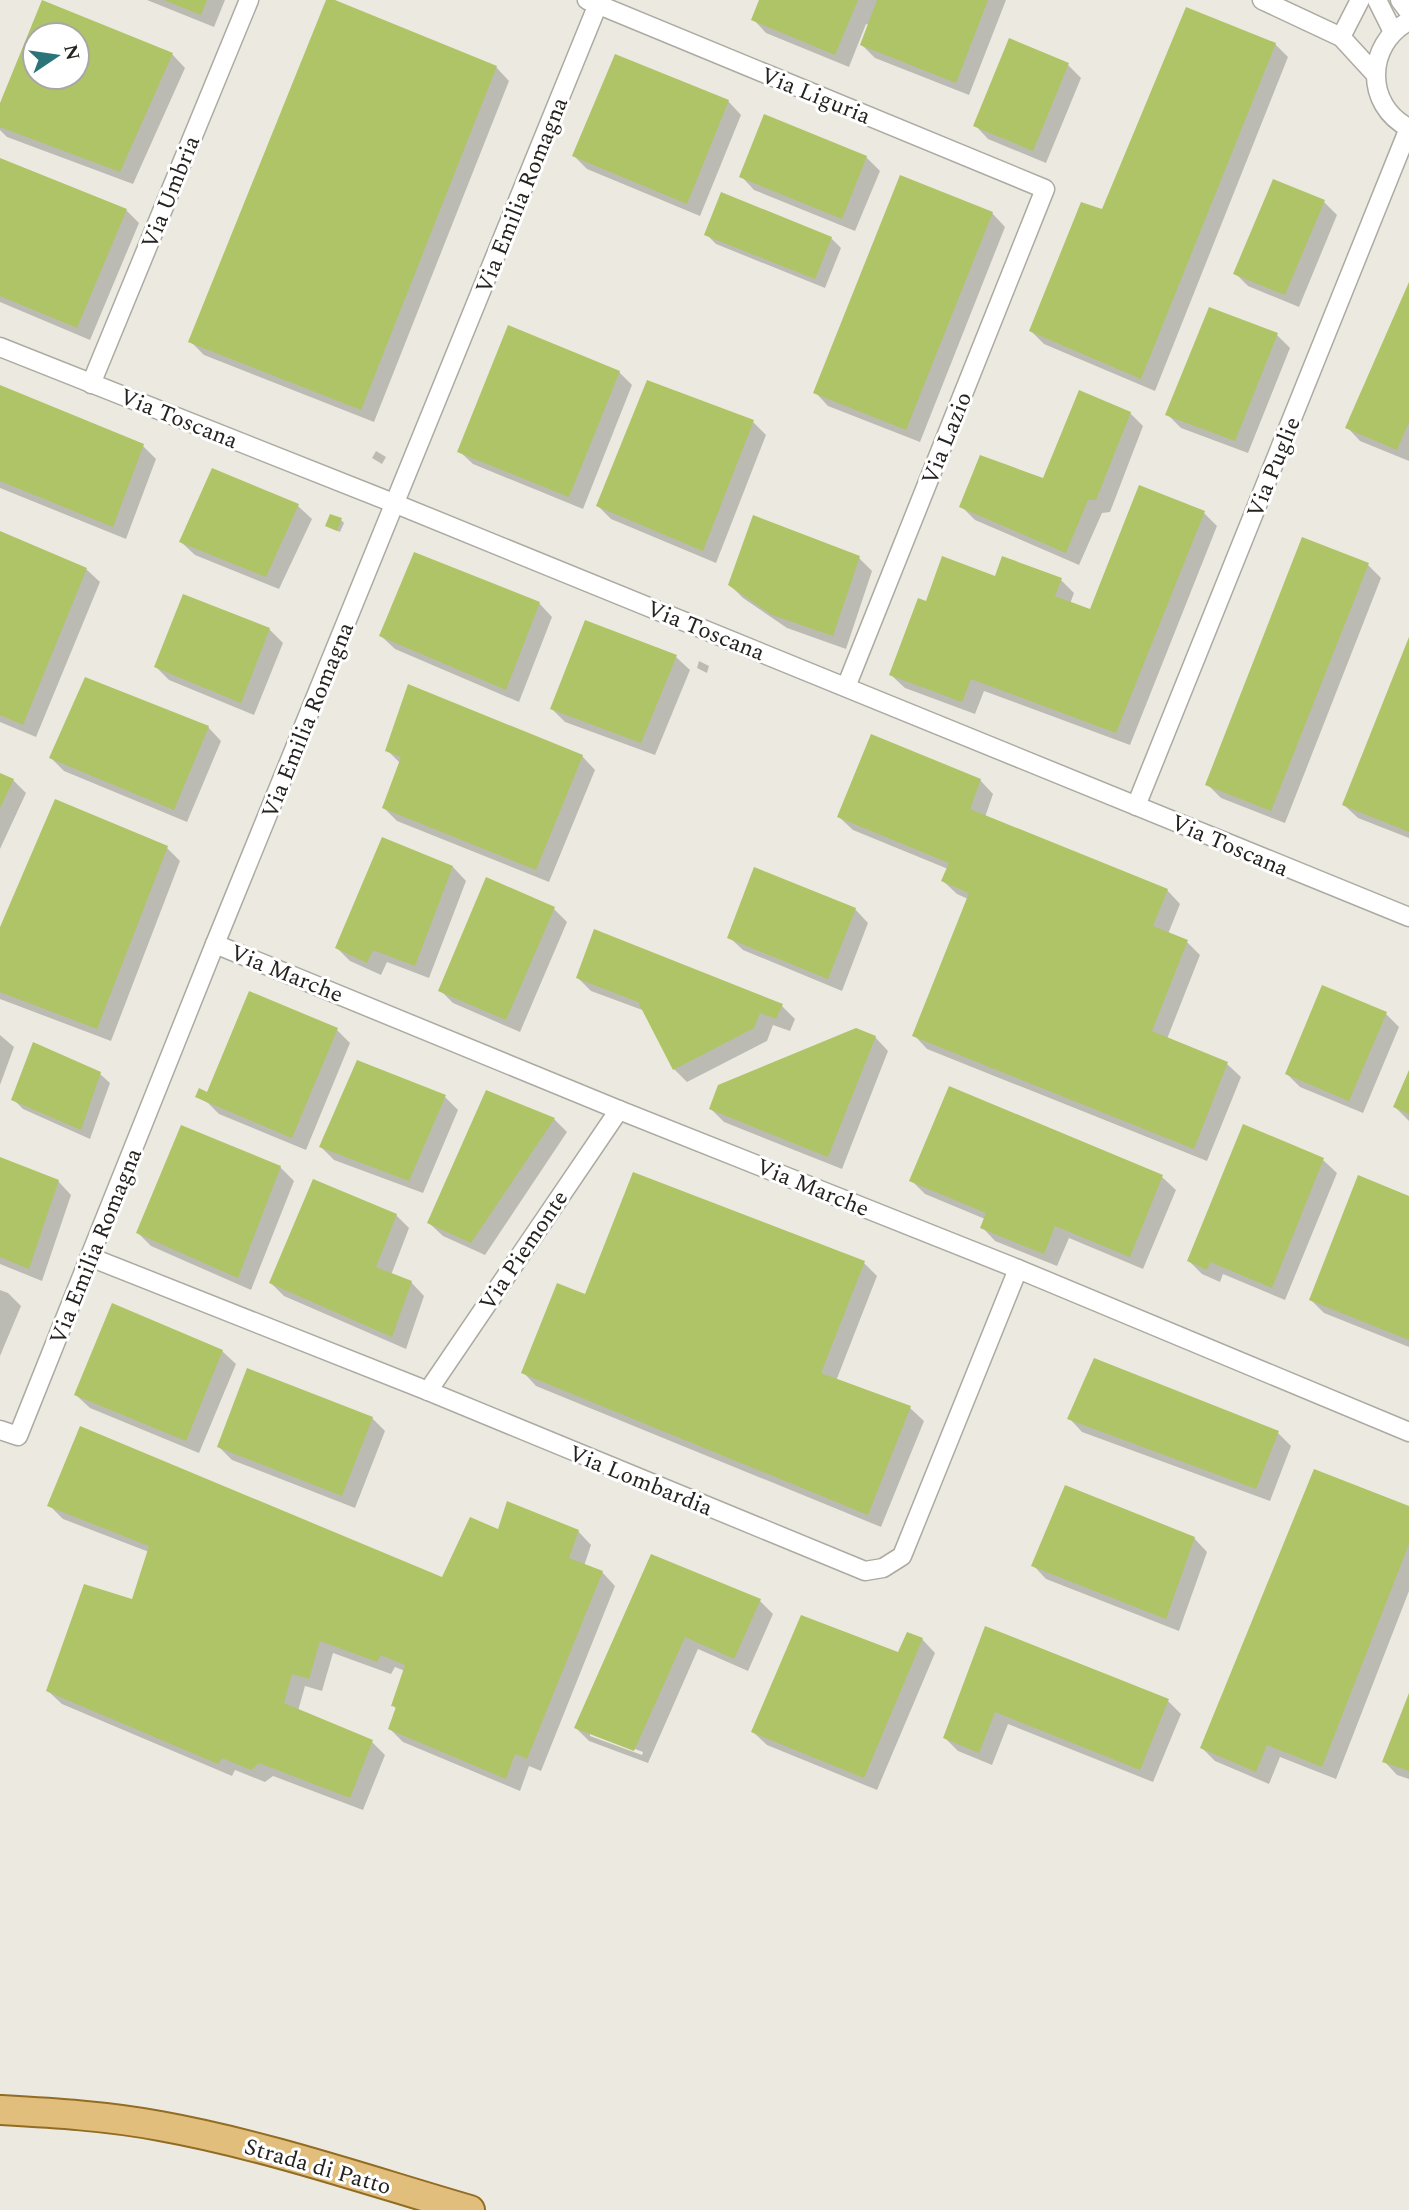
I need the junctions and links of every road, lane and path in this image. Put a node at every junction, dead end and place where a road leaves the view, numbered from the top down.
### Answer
1 (249, 0) edge
2 (1262, 0) edge
3 (1360, 0) edge
4 (1377, 0) edge
5 (1400, 0) edge
6 (592, 2) edge
7 (1409, 12) edge
8 (1409, 21) edge
9 (1393, 32) junction
10 (1341, 37) junction
11 (1375, 74) junction
12 (1409, 128) edge
13 (1045, 189) joint
14 (0, 347) edge
15 (91, 384) junction
16 (396, 503) junction
17 (846, 687) junction
18 (1136, 806) junction
19 (1409, 917) edge
20 (215, 944) junction
21 (619, 1110) junction
22 (90, 1257) junction
23 (1018, 1269) junction
24 (428, 1391) junction
25 (0, 1430) edge
26 (1409, 1432) edge
27 (0, 2110) edge
28 (470, 2210) edge

1 - 15 street, Via Umbria
2 - 10 street
3 - 10 street
4 - 9 street
5 - 7 street
6 - 13 street, Via Liguria
6 - 16 street, Via Emilia Romagna
8 - 9 street
9 - 11 street
10 - 11 street
11 - 12 street
12 - 18 street, Via Puglie
13 - 17 street, Via Lazio
14 - 15 street, Via Toscana
15 - 16 street, Via Toscana
16 - 17 street, Via Toscana
16 - 20 street, Via Emilia Romagna
17 - 18 street, Via Toscana
18 - 19 street, Via Toscana
20 - 21 street, Via Marche
20 - 22 street, Via Emilia Romagna
21 - 23 street, Via Marche
21 - 24 street, Via Piemonte
22 - 24 street, Via Lombardia
22 - 25 street, Via Emilia Romagna
23 - 24 street, Via Lombardia
23 - 26 street, Via Marche
27 - 28 main road, Strada di Patto

